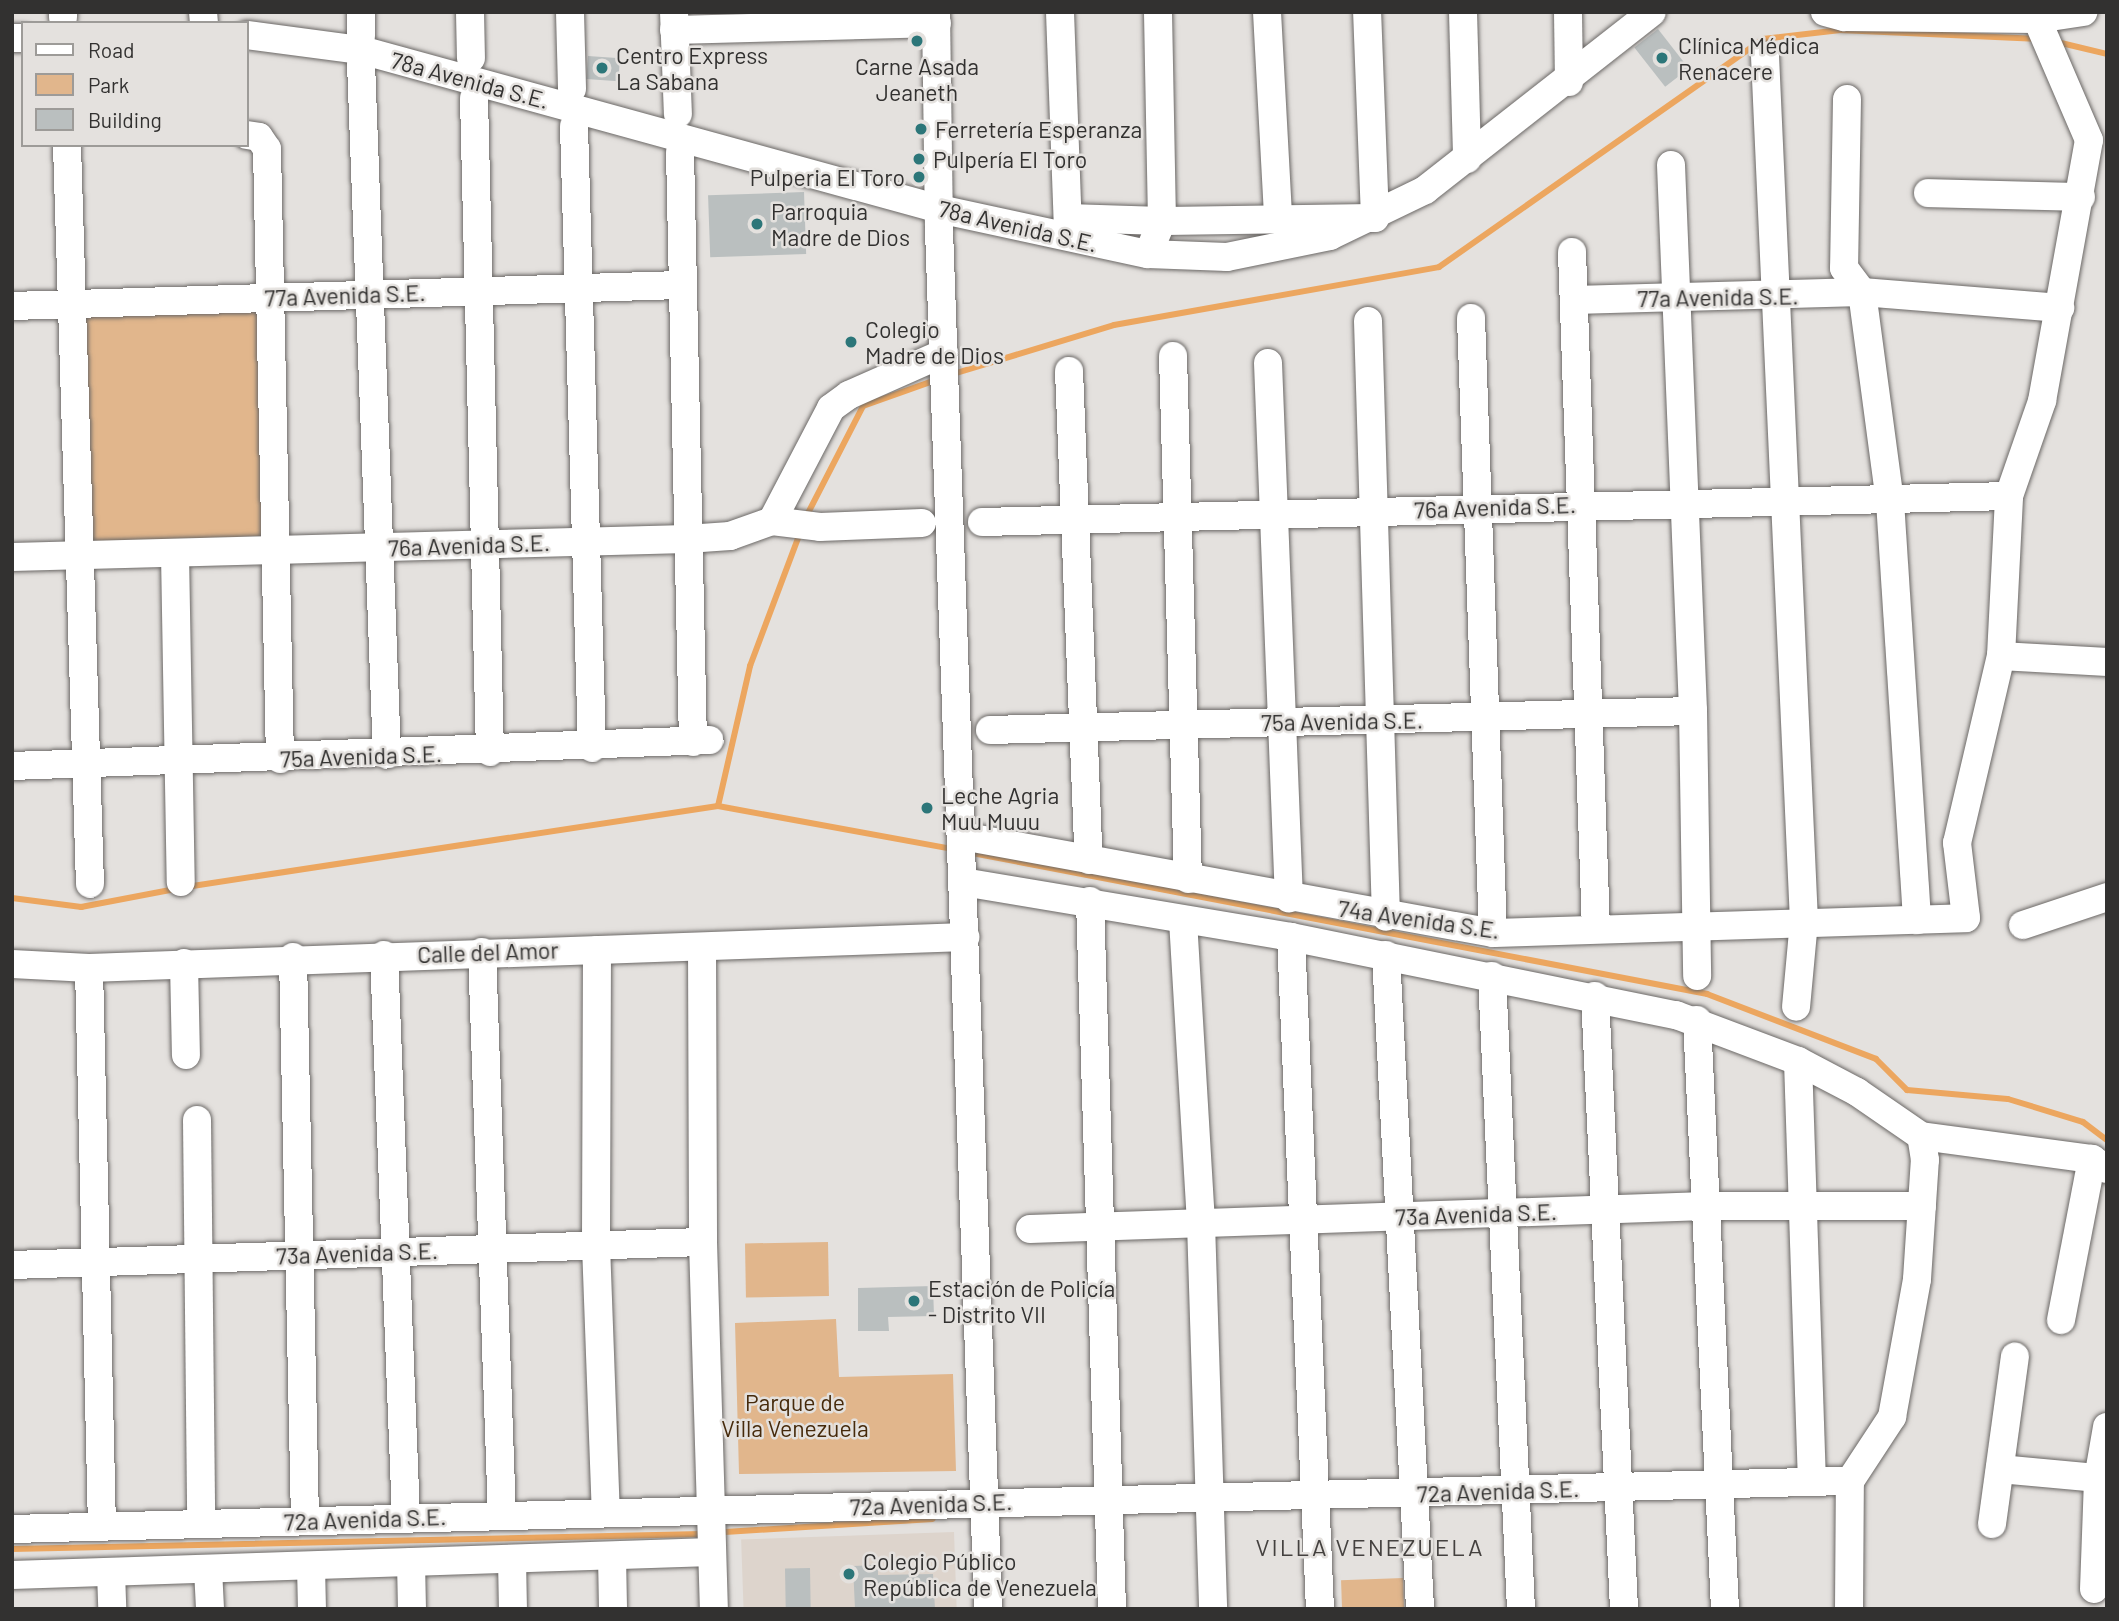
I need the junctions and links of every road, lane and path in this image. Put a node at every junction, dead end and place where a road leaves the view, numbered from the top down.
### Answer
1 (470, 12) edge
2 (570, 12) edge
3 (1059, 12) edge
4 (1157, 12) edge
5 (1267, 12) edge
6 (1367, 12) edge
7 (1463, 12) edge
8 (1568, 12) edge
9 (1652, 12) edge
10 (1825, 12) edge
11 (2083, 12) edge
12 (1911, 14) edge
13 (2019, 16) edge
14 (937, 17) edge
15 (674, 21) edge
16 (248, 35) edge
17 (361, 37) edge
18 (1765, 56) dead end
19 (471, 58) dead end
20 (1569, 82) junction
21 (572, 89) dead end
22 (474, 98) dead end
23 (1847, 100) dead end
24 (678, 114) dead end
25 (574, 126) dead end
26 (248, 135) edge
27 (2098, 140) edge
28 (67, 147) edge
29 (680, 152) dead end
30 (1467, 159) junction
31 (1671, 165) dead end
32 (1928, 192) dead end
33 (2081, 197) junction
34 (939, 209) junction
35 (1278, 217) junction
36 (1376, 218) junction
37 (1162, 221) junction
38 (1068, 228) junction
39 (1572, 252) dead end
40 (1148, 254) junction
41 (678, 285) junction
42 (579, 288) junction
43 (479, 291) junction
44 (1862, 292) junction
45 (370, 295) junction
46 (1776, 296) junction
47 (270, 298) junction
48 (1676, 298) junction
49 (1574, 300) junction
50 (72, 304) junction
51 (12, 306) edge
52 (2060, 307) junction
53 (1471, 318) dead end
54 (1368, 321) dead end
55 (1173, 356) dead end
56 (1268, 363) dead end
57 (945, 371) junction
58 (1069, 371) dead end
59 (2009, 496) junction
60 (1785, 500) junction
61 (1890, 501) junction
62 (1685, 502) junction
63 (1581, 505) junction
64 (1476, 508) junction
65 (1374, 511) junction
66 (1274, 514) junction
67 (1178, 516) junction
68 (1075, 519) junction
69 (982, 522) dead end
70 (922, 523) dead end
71 (796, 525) junction
72 (687, 539) junction
73 (587, 541) junction
74 (486, 544) junction
75 (379, 547) junction
76 (274, 552) junction
77 (175, 554) junction
78 (79, 555) junction
79 (12, 557) edge
80 (2001, 656) junction
81 (2107, 662) edge
82 (1693, 711) junction
83 (1588, 714) junction
84 (1485, 716) junction
85 (1380, 721) junction
86 (1282, 722) junction
87 (1185, 724) junction
88 (1084, 727) junction
89 (990, 730) dead end
90 (592, 748) junction
91 (490, 752) junction
92 (387, 755) junction
93 (280, 759) junction
94 (179, 762) junction
95 (85, 764) junction
96 (12, 766) edge
97 (962, 836) junction
98 (1089, 860) junction
99 (1188, 879) junction
100 (181, 882) dead end
101 (963, 882) junction
102 (90, 884) dead end
103 (2107, 897) edge
104 (1289, 898) junction
105 (1090, 901) junction
106 (1386, 917) junction
107 (1183, 920) junction
108 (1917, 920) junction
109 (1804, 921) junction
110 (2023, 925) dead end
111 (1696, 927) junction
112 (1596, 928) junction
113 (1493, 933) junction
114 (965, 937) junction
115 (1291, 937) junction
116 (702, 947) junction
117 (597, 950) junction
118 (482, 952) junction
119 (384, 955) junction
120 (1385, 955) junction
121 (293, 957) junction
122 (184, 963) junction
123 (12, 964) edge
124 (89, 968) junction
125 (1492, 976) junction
126 (1697, 976) dead end
127 (1595, 996) junction
128 (1797, 1007) dead end
129 (1697, 1020) junction
130 (186, 1055) dead end
131 (1798, 1061) junction
132 (197, 1120) dead end
133 (1921, 1136) junction
134 (2099, 1164) edge
135 (1804, 1205) junction
136 (1706, 1206) junction
137 (1922, 1206) junction
138 (1606, 1210) junction
139 (1506, 1213) junction
140 (1402, 1216) junction
141 (1304, 1220) junction
142 (1201, 1223) junction
143 (1101, 1226) junction
144 (1030, 1229) dead end
145 (703, 1242) junction
146 (596, 1245) junction
147 (493, 1249) junction
148 (395, 1252) junction
149 (299, 1255) junction
150 (198, 1258) junction
151 (96, 1261) junction
152 (12, 1265) edge
153 (2061, 1320) dead end
154 (2015, 1357) dead end
155 (2107, 1427) edge
156 (2000, 1469) junction
157 (2102, 1479) edge
158 (1812, 1480) junction
159 (1850, 1481) junction
160 (1719, 1482) junction
161 (1619, 1487) junction
162 (1518, 1490) junction
163 (1418, 1494) junction
164 (1319, 1495) junction
165 (1210, 1496) junction
166 (1109, 1498) junction
167 (986, 1503) junction
168 (711, 1510) junction
169 (606, 1513) junction
170 (502, 1516) junction
171 (405, 1518) junction
172 (305, 1521) junction
173 (201, 1524) junction
174 (1992, 1524) dead end
175 (102, 1526) junction
176 (12, 1529) edge
177 (712, 1552) junction
178 (612, 1556) junction
179 (512, 1559) junction
180 (411, 1562) junction
181 (311, 1566) junction
182 (208, 1569) junction
183 (111, 1572) junction
184 (12, 1576) edge
185 (2094, 1589) dead end
186 (112, 1609) edge
187 (210, 1609) edge
188 (312, 1609) edge
189 (412, 1609) edge
190 (513, 1609) edge
191 (613, 1609) edge
192 (714, 1609) edge
193 (988, 1609) edge
194 (1112, 1609) edge
195 (1213, 1609) edge
196 (1320, 1609) edge
197 (1420, 1609) edge
198 (1521, 1609) edge
199 (1624, 1609) edge
200 (1725, 1609) edge
201 (1849, 1609) edge

1 - 19 street
2 - 21 street
3 - 38 street
4 - 37 street
5 - 35 street
6 - 36 street
7 - 30 street
8 - 20 street
9 - 20 street, 78a Avenida S.E.
10 - 12 street
11 - 13 street
12 - 13 street
13 - 27 street
14 - 15 street
14 - 34 street
15 - 24 street
16 - 34 street, 78a Avenida S.E.
17 - 45 street
18 - 46 street
20 - 30 street, 78a Avenida S.E.
22 - 43 street
23 - 44 street
25 - 42 street
26 - 47 street
27 - 33 street
28 - 50 street
29 - 41 street
30 - 36 street, 78a Avenida S.E.
31 - 48 street
32 - 33 street
33 - 52 street
34 - 38 street, 78a Avenida S.E.
34 - 57 street
35 - 36 street
35 - 37 street
36 - 40 street, 78a Avenida S.E.
37 - 38 street
37 - 40 street
38 - 40 street, 78a Avenida S.E.
39 - 49 street
41 - 42 street, 77a Avenida S.E.
41 - 72 street
42 - 43 street, 77a Avenida S.E.
42 - 73 street
43 - 45 street, 77a Avenida S.E.
43 - 74 street
44 - 46 street, 77a Avenida S.E.
44 - 52 street, 77a Avenida S.E.
44 - 61 street
45 - 47 street, 77a Avenida S.E.
45 - 75 street
46 - 48 street, 77a Avenida S.E.
46 - 60 street
47 - 50 street, 77a Avenida S.E.
47 - 76 street
48 - 49 street, 77a Avenida S.E.
48 - 62 street
49 - 63 street
50 - 51 street, 77a Avenida S.E.
50 - 78 street
52 - 59 street
53 - 64 street
54 - 65 street
55 - 67 street
56 - 66 street
57 - 71 street
57 - 97 street
58 - 68 street
59 - 61 street, 76a Avenida S.E.
59 - 80 street
60 - 61 street, 76a Avenida S.E.
60 - 62 street, 76a Avenida S.E.
60 - 109 street
61 - 108 street
62 - 63 street, 76a Avenida S.E.
62 - 82 street
63 - 64 street, 76a Avenida S.E.
63 - 83 street
64 - 65 street, 76a Avenida S.E.
64 - 84 street
65 - 66 street, 76a Avenida S.E.
65 - 85 street
66 - 67 street, 76a Avenida S.E.
66 - 86 street
67 - 68 street, 76a Avenida S.E.
67 - 87 street
68 - 69 street, 76a Avenida S.E.
68 - 88 street
70 - 71 street, 76a Avenida S.E.
71 - 72 street, 76a Avenida S.E.
72 - 73 street, 76a Avenida S.E.
72 - 90 street, 75a Avenida S.E.
73 - 74 street, 76a Avenida S.E.
73 - 90 street
74 - 75 street, 76a Avenida S.E.
74 - 91 street
75 - 76 street, 76a Avenida S.E.
75 - 92 street
76 - 77 street, 76a Avenida S.E.
76 - 93 street
77 - 78 street, 76a Avenida S.E.
77 - 94 street
78 - 79 street, 76a Avenida S.E.
78 - 95 street
80 - 81 street
80 - 108 street, 74a Avenida S.E.
82 - 83 street, 75a Avenida S.E.
82 - 111 street
83 - 84 street, 75a Avenida S.E.
83 - 112 street
84 - 85 street, 75a Avenida S.E.
84 - 113 street
85 - 86 street, 75a Avenida S.E.
85 - 106 street
86 - 87 street, 75a Avenida S.E.
86 - 104 street
87 - 88 street, 75a Avenida S.E.
87 - 99 street
88 - 89 street, 75a Avenida S.E.
88 - 98 street
90 - 91 street, 75a Avenida S.E.
91 - 92 street, 75a Avenida S.E.
92 - 93 street, 75a Avenida S.E.
93 - 94 street, 75a Avenida S.E.
94 - 95 street, 75a Avenida S.E.
94 - 100 street
95 - 96 street, 75a Avenida S.E.
95 - 102 street
97 - 98 street, 74a Avenida S.E.
97 - 101 street
98 - 99 street, 74a Avenida S.E.
99 - 104 street, 74a Avenida S.E.
101 - 105 street, 74a Avenida S.E.
101 - 114 street
103 - 110 street
104 - 106 street, 74a Avenida S.E.
105 - 107 street, 74a Avenida S.E.
105 - 143 street
106 - 113 street, 74a Avenida S.E.
107 - 115 street, 74a Avenida S.E.
107 - 142 street
108 - 109 street, 74a Avenida S.E.
109 - 111 street, 74a Avenida S.E.
109 - 128 street
111 - 112 street, 74a Avenida S.E.
111 - 126 street
112 - 113 street, 74a Avenida S.E.
114 - 116 street, Calle del Amor
114 - 167 street
115 - 120 street, 74a Avenida S.E.
115 - 141 street
116 - 117 street, Calle del Amor
116 - 145 street
117 - 118 street, Calle del Amor
117 - 146 street
118 - 119 street, Calle del Amor
118 - 147 street
119 - 121 street, Calle del Amor
119 - 148 street
120 - 125 street, 74a Avenida S.E.
120 - 140 street
121 - 122 street, Calle del Amor
121 - 149 street
122 - 124 street, Calle del Amor
122 - 130 street
123 - 124 street, Calle del Amor
124 - 151 street
125 - 127 street, 74a Avenida S.E.
125 - 139 street
127 - 129 street, 74a Avenida S.E.
127 - 138 street
129 - 131 street, 74a Avenida S.E.
129 - 136 street
131 - 133 street, 74a Avenida S.E.
131 - 135 street
132 - 150 street
133 - 134 street
133 - 137 street
134 - 153 street
135 - 136 street, 73a Avenida S.E.
135 - 137 street, 73a Avenida S.E.
135 - 158 street
136 - 138 street, 73a Avenida S.E.
136 - 160 street
137 - 159 street
138 - 139 street, 73a Avenida S.E.
138 - 161 street
139 - 140 street, 73a Avenida S.E.
139 - 162 street
140 - 141 street, 73a Avenida S.E.
140 - 163 street
141 - 142 street, 73a Avenida S.E.
141 - 164 street
142 - 143 street, 73a Avenida S.E.
142 - 165 street
143 - 144 street, 73a Avenida S.E.
143 - 166 street
145 - 146 street, 73a Avenida S.E.
145 - 168 street
146 - 147 street, 73a Avenida S.E.
146 - 169 street
147 - 148 street, 73a Avenida S.E.
147 - 170 street
148 - 149 street, 73a Avenida S.E.
148 - 171 street
149 - 150 street, 73a Avenida S.E.
149 - 172 street
150 - 151 street, 73a Avenida S.E.
150 - 173 street
151 - 152 street, 73a Avenida S.E.
151 - 175 street
154 - 156 street
155 - 157 street
156 - 157 street
156 - 174 street
157 - 185 street
158 - 159 street, 72a Avenida S.E.
158 - 160 street, 72a Avenida S.E.
159 - 201 street
160 - 161 street, 72a Avenida S.E.
160 - 200 street
161 - 162 street, 72a Avenida S.E.
161 - 199 street
162 - 163 street, 72a Avenida S.E.
162 - 198 street
163 - 164 street, 72a Avenida S.E.
163 - 197 street
164 - 165 street, 72a Avenida S.E.
164 - 196 street
165 - 166 street, 72a Avenida S.E.
165 - 195 street
166 - 167 street, 72a Avenida S.E.
166 - 194 street
167 - 168 street, 72a Avenida S.E.
167 - 193 street
168 - 169 street, 72a Avenida S.E.
168 - 177 street
169 - 170 street, 72a Avenida S.E.
170 - 171 street, 72a Avenida S.E.
171 - 172 street, 72a Avenida S.E.
172 - 173 street, 72a Avenida S.E.
173 - 175 street, 72a Avenida S.E.
175 - 176 street, 72a Avenida S.E.
177 - 178 street, 72a Avenida S.E.
177 - 192 street
178 - 179 street, 72a Avenida S.E.
178 - 191 street
179 - 180 street, 72a Avenida S.E.
179 - 190 street
180 - 181 street, 72a Avenida S.E.
180 - 189 street
181 - 182 street, 72a Avenida S.E.
181 - 188 street
182 - 183 street, 72a Avenida S.E.
182 - 187 street
183 - 184 street, 72a Avenida S.E.
183 - 186 street

